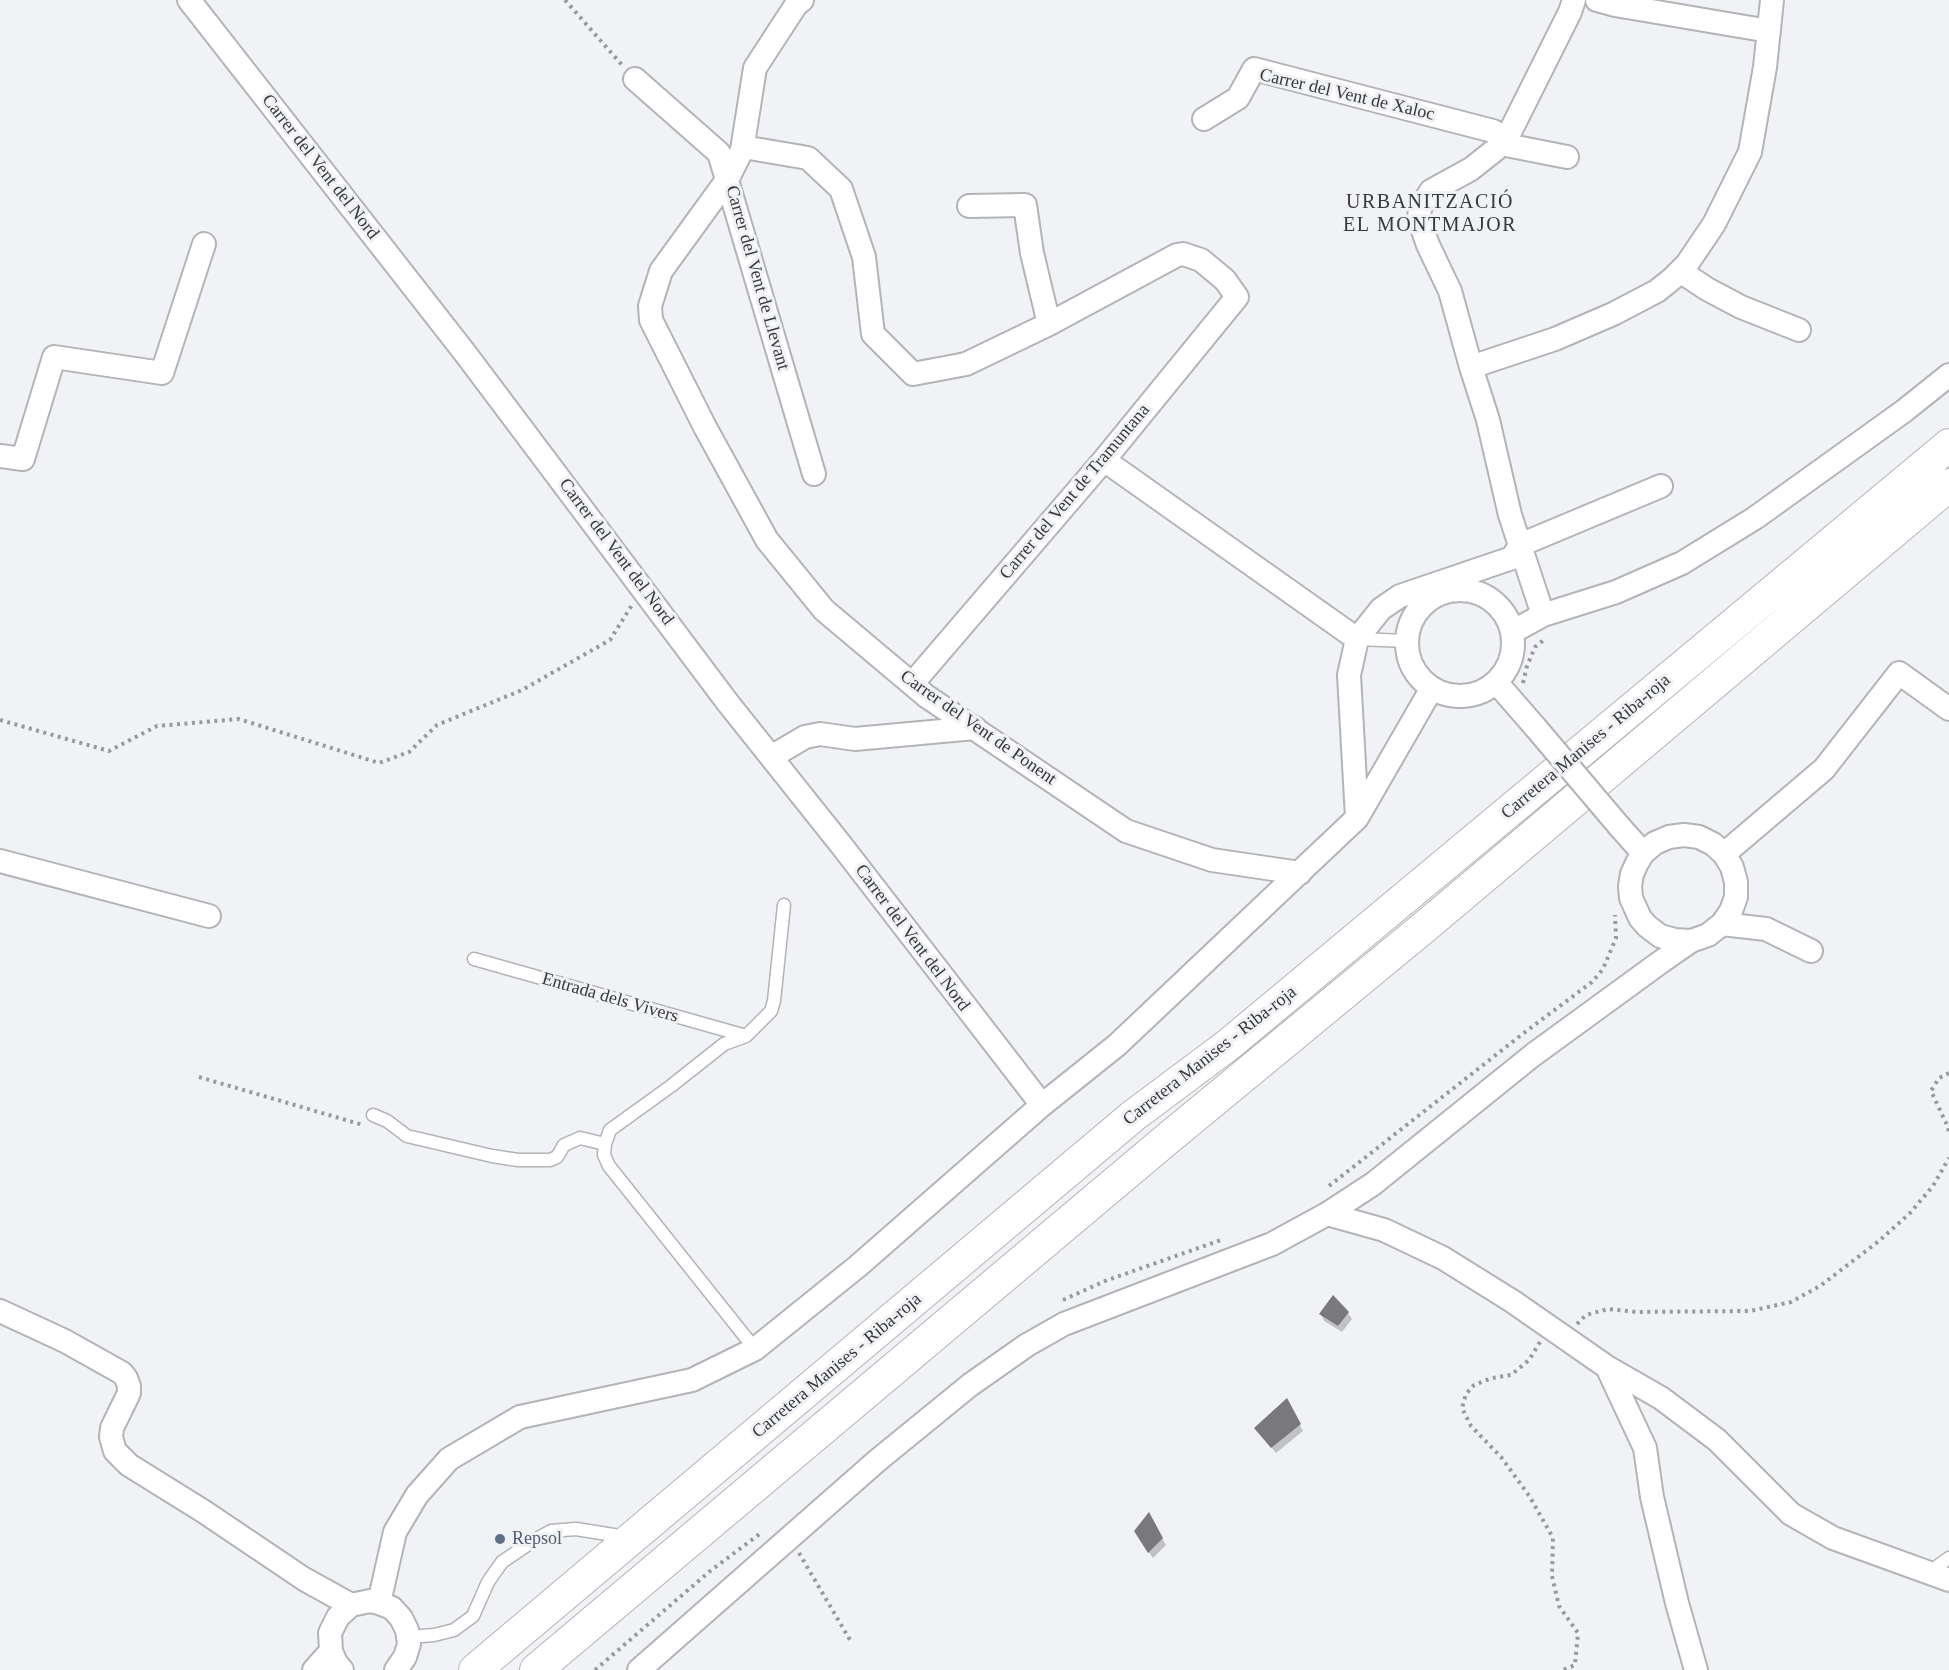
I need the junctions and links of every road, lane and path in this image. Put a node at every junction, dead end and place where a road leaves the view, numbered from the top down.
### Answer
1 (189, 0) edge
2 (565, 0) edge
3 (802, 0) edge
4 (1574, 0) edge
5 (1597, 0) edge
6 (1772, 0) edge
7 (1770, 30) junction
8 (635, 79) joint
9 (1204, 119) dead end
10 (1504, 141) junction
11 (742, 150) junction
12 (1567, 158) dead end
13 (727, 180) junction
14 (969, 206) dead end
15 (204, 244) dead end
16 (1680, 271) junction
17 (1049, 324) junction
18 (1799, 330) dead end
19 (1471, 367) junction
20 (1949, 375) edge
21 (1949, 446) edge
22 (0, 456) edge
23 (1104, 460) junction
24 (814, 474) dead end
25 (1949, 485) edge
26 (1661, 486) dead end
27 (1520, 545) junction
28 (642, 588) junction
29 (1543, 615) junction
30 (1512, 632) junction
31 (1357, 639) junction
32 (1407, 641) junction
33 (1496, 682) junction
34 (912, 684) junction
35 (1432, 688) junction
36 (1949, 709) edge
37 (0, 720) edge
38 (975, 729) junction
39 (771, 757) junction
40 (1358, 818) junction
41 (1643, 853) junction
42 (1724, 854) junction
43 (0, 861) edge
44 (1300, 873) junction
45 (784, 905) dead end
46 (209, 916) dead end
47 (1722, 924) junction
48 (1691, 941) junction
49 (1811, 951) dead end
50 (474, 959) dead end
51 (746, 1036) junction
52 (1949, 1073) edge
53 (199, 1077) dead end
54 (1042, 1105) junction
55 (373, 1115) dead end
56 (396, 1128) junction
57 (1949, 1134) edge
58 (605, 1144) junction
59 (1949, 1158) edge
60 (1327, 1214) junction
61 (0, 1311) edge
62 (1555, 1331) junction
63 (755, 1349) junction
64 (1607, 1368) junction
65 (633, 1538) junction
66 (790, 1538) junction
67 (1949, 1558) edge
68 (1939, 1577) edge
69 (379, 1602) junction
70 (351, 1605) junction
71 (408, 1637) junction
72 (850, 1640) dead end
73 (337, 1661) edge
74 (314, 1670) edge
75 (396, 1670) edge
76 (475, 1670) edge
77 (536, 1670) edge
78 (639, 1670) edge
79 (1563, 1670) edge
80 (1696, 1670) edge

1 - 28 street, Carrer del Vent del Nord
2 - 8 path
3 - 11 street, Carrer del Vent de Llevant
4 - 10 street
5 - 7 street
6 - 7 street
7 - 16 street
8 - 13 street
9 - 10 street, Carrer del Vent de Xaloc
10 - 12 street
10 - 19 street
11 - 13 street, Carrer del Vent de Llevant
11 - 17 street
13 - 24 street, Carrer del Vent de Llevant
13 - 34 street, Carrer del Vent de Ponent
14 - 17 street
15 - 22 street
16 - 18 street
16 - 19 street
17 - 23 street, Carrer del Vent de Tramuntana
19 - 27 street
20 - 29 street
21 - 65 main road, Carretera Manises - Riba-roja
23 - 31 street
23 - 34 street, Carrer del Vent de Tramuntana
25 - 77 main road, Carretera Manises - Riba-roja
26 - 27 street
27 - 29 street
27 - 31 street
28 - 37 path
28 - 39 street, Carrer del Vent del Nord
29 - 30 street
30 - 32 street
30 - 33 street
31 - 32 lane
31 - 40 street
32 - 35 street
33 - 35 street
33 - 41 street, bridge
34 - 38 street, Carrer del Vent de Ponent
35 - 40 street
36 - 42 street
38 - 39 street
38 - 44 street, Carrer del Vent de Ponent
39 - 54 street, Carrer del Vent del Nord
40 - 44 street
41 - 42 street
41 - 48 street
42 - 47 street
43 - 46 street
44 - 54 street
45 - 51 lane
47 - 48 street
47 - 49 street
48 - 60 street
50 - 51 lane, Entrada dels Vivers
51 - 58 lane
52 - 57 path
53 - 56 path
54 - 63 street
55 - 56 lane
56 - 58 lane
58 - 63 lane
59 - 62 path
60 - 62 street
60 - 66 street
61 - 70 street
62 - 64 street
62 - 79 path
63 - 69 street
64 - 68 street
64 - 80 street
65 - 71 lane
65 - 76 main road, Carretera Manises - Riba-roja
66 - 72 path
66 - 78 street
67 - 68 lane
69 - 70 street
69 - 71 street
70 - 73 street
71 - 75 street
73 - 74 street

